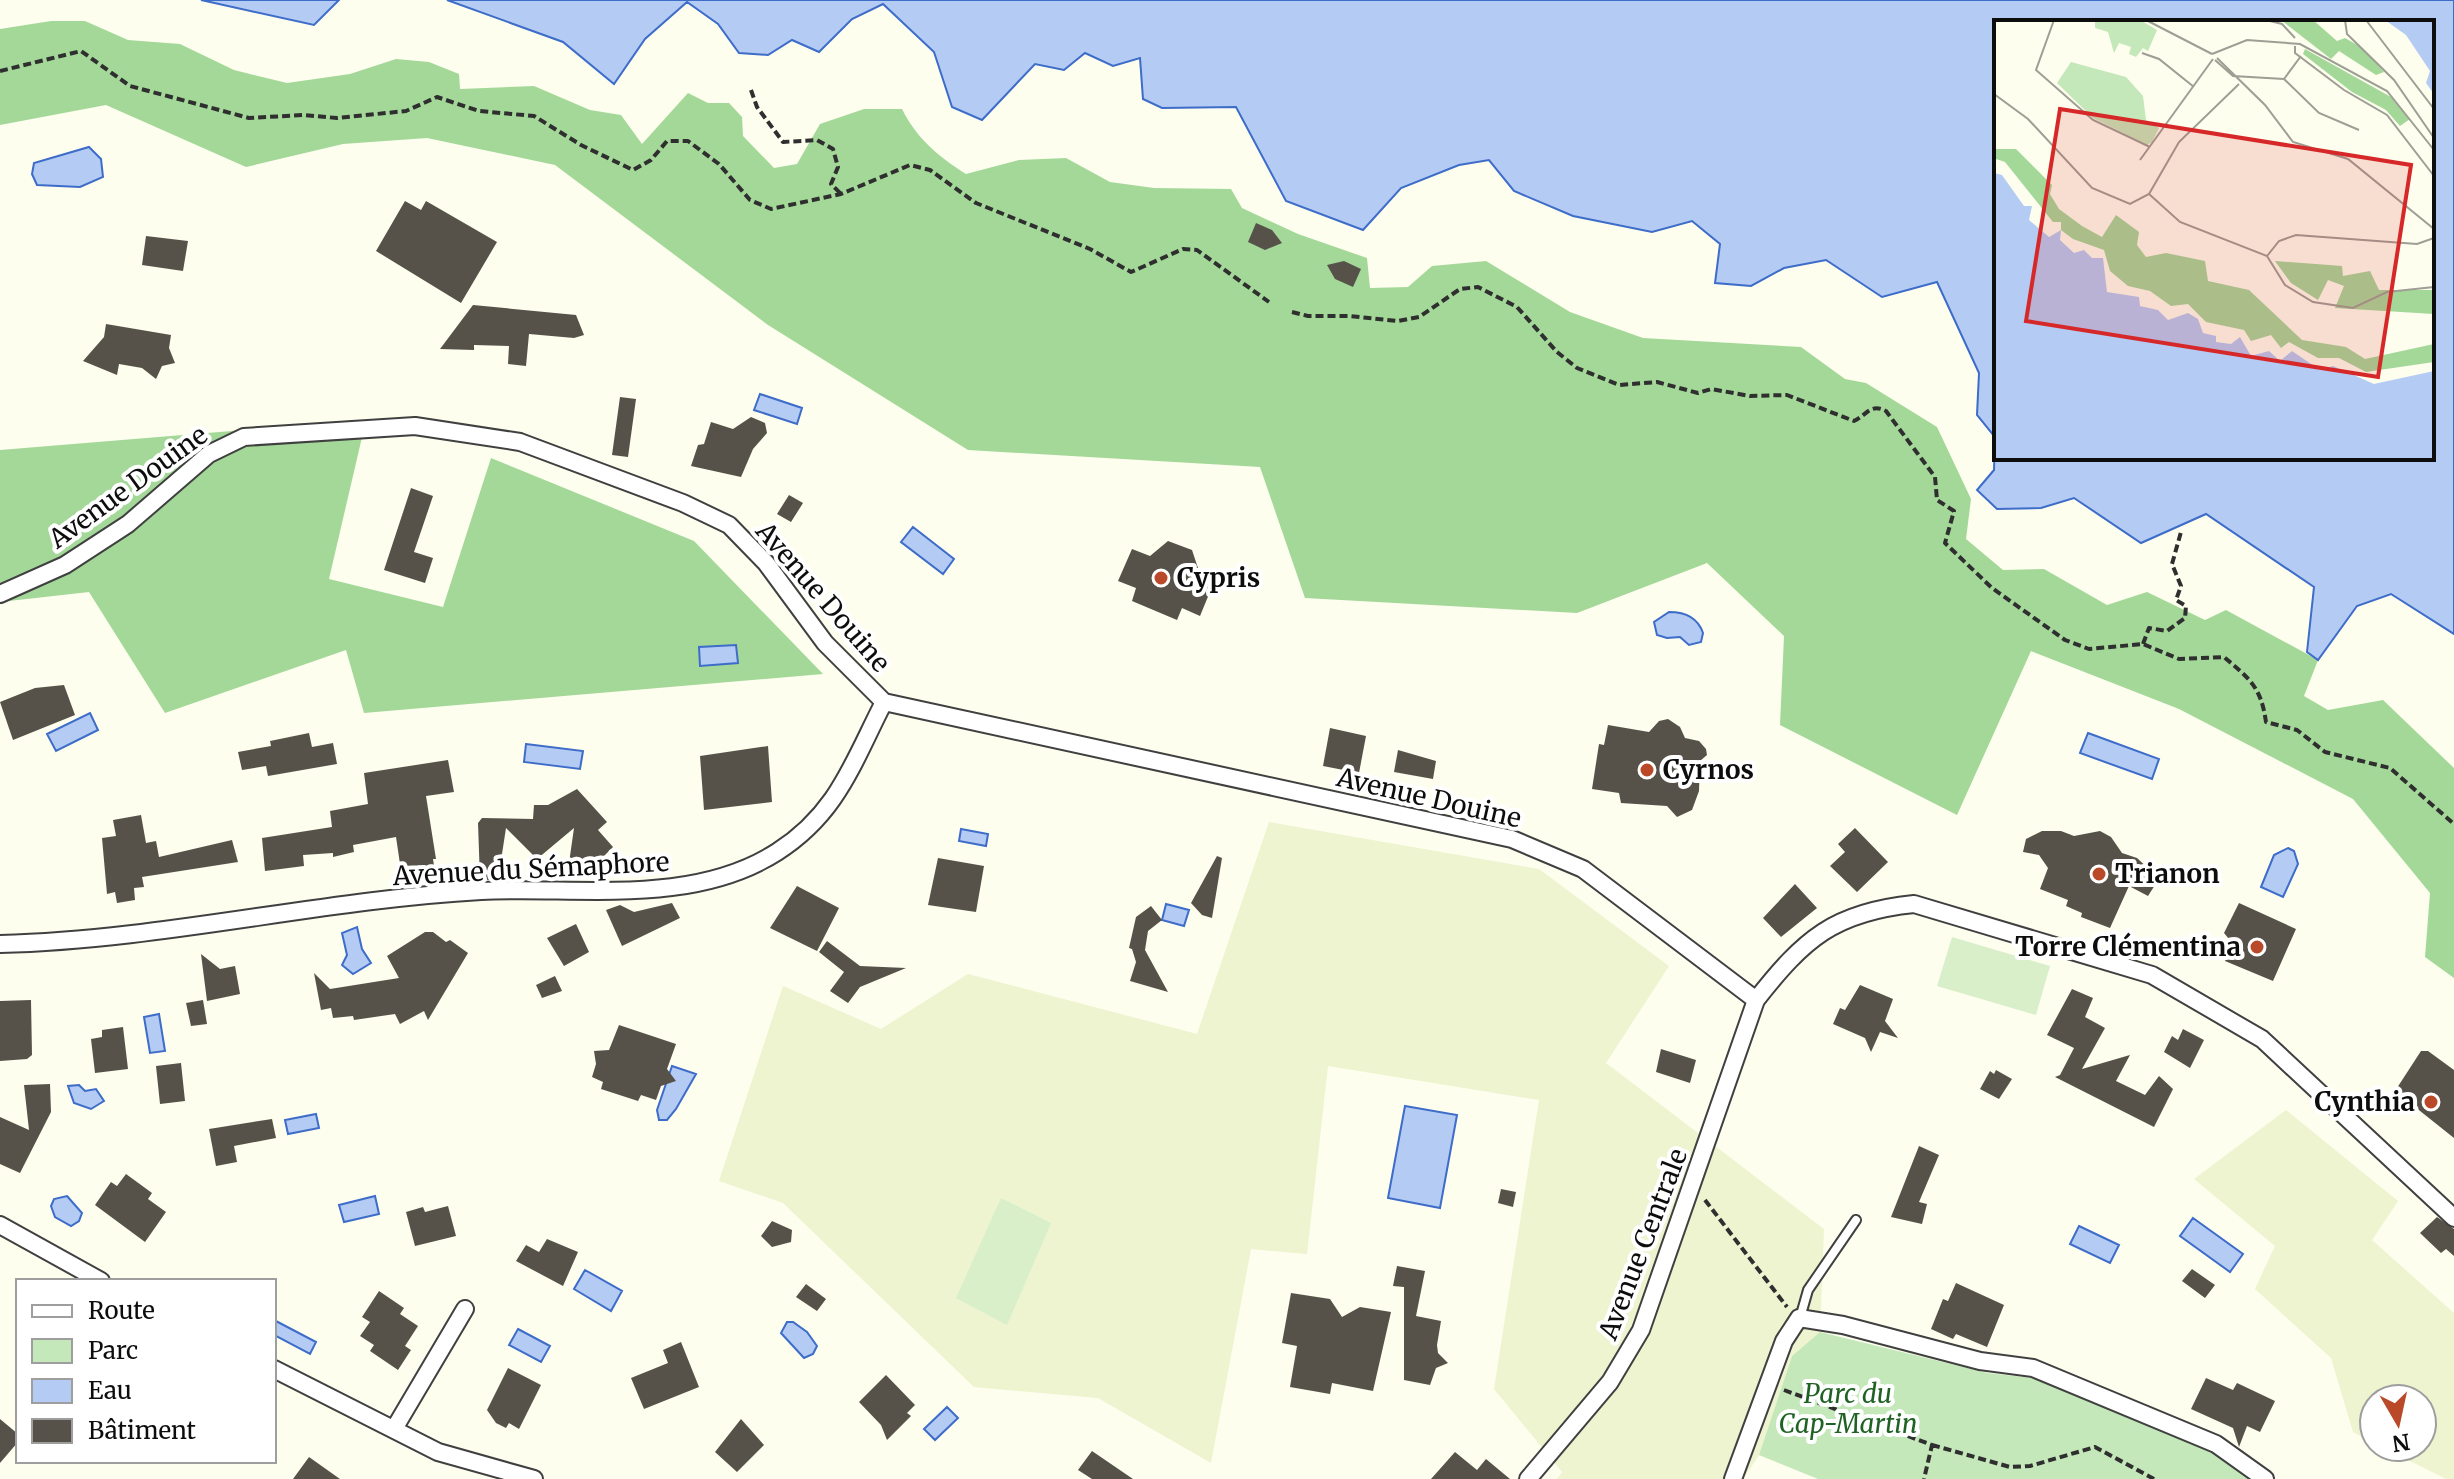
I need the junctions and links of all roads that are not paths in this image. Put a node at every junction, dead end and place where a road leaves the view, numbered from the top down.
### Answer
1 (0, 594) edge
2 (884, 702) junction
3 (0, 944) edge
4 (1756, 1000) junction
5 (2454, 1218) edge
6 (1856, 1220) dead end
7 (0, 1225) edge
8 (97, 1279) edge
9 (465, 1309) dead end
10 (1799, 1318) junction
11 (276, 1370) edge
12 (394, 1429) junction
13 (534, 1479) edge
14 (1528, 1479) edge
15 (1733, 1479) edge
16 (2265, 1479) edge

1 - 2 street, Avenue Douine
2 - 3 street, Avenue du Sémaphore
2 - 4 street, Avenue Douine
4 - 5 street
4 - 14 street, Avenue Centrale
6 - 10 lane
7 - 8 street
9 - 12 street
10 - 15 street
10 - 16 street
11 - 12 street
12 - 13 street

